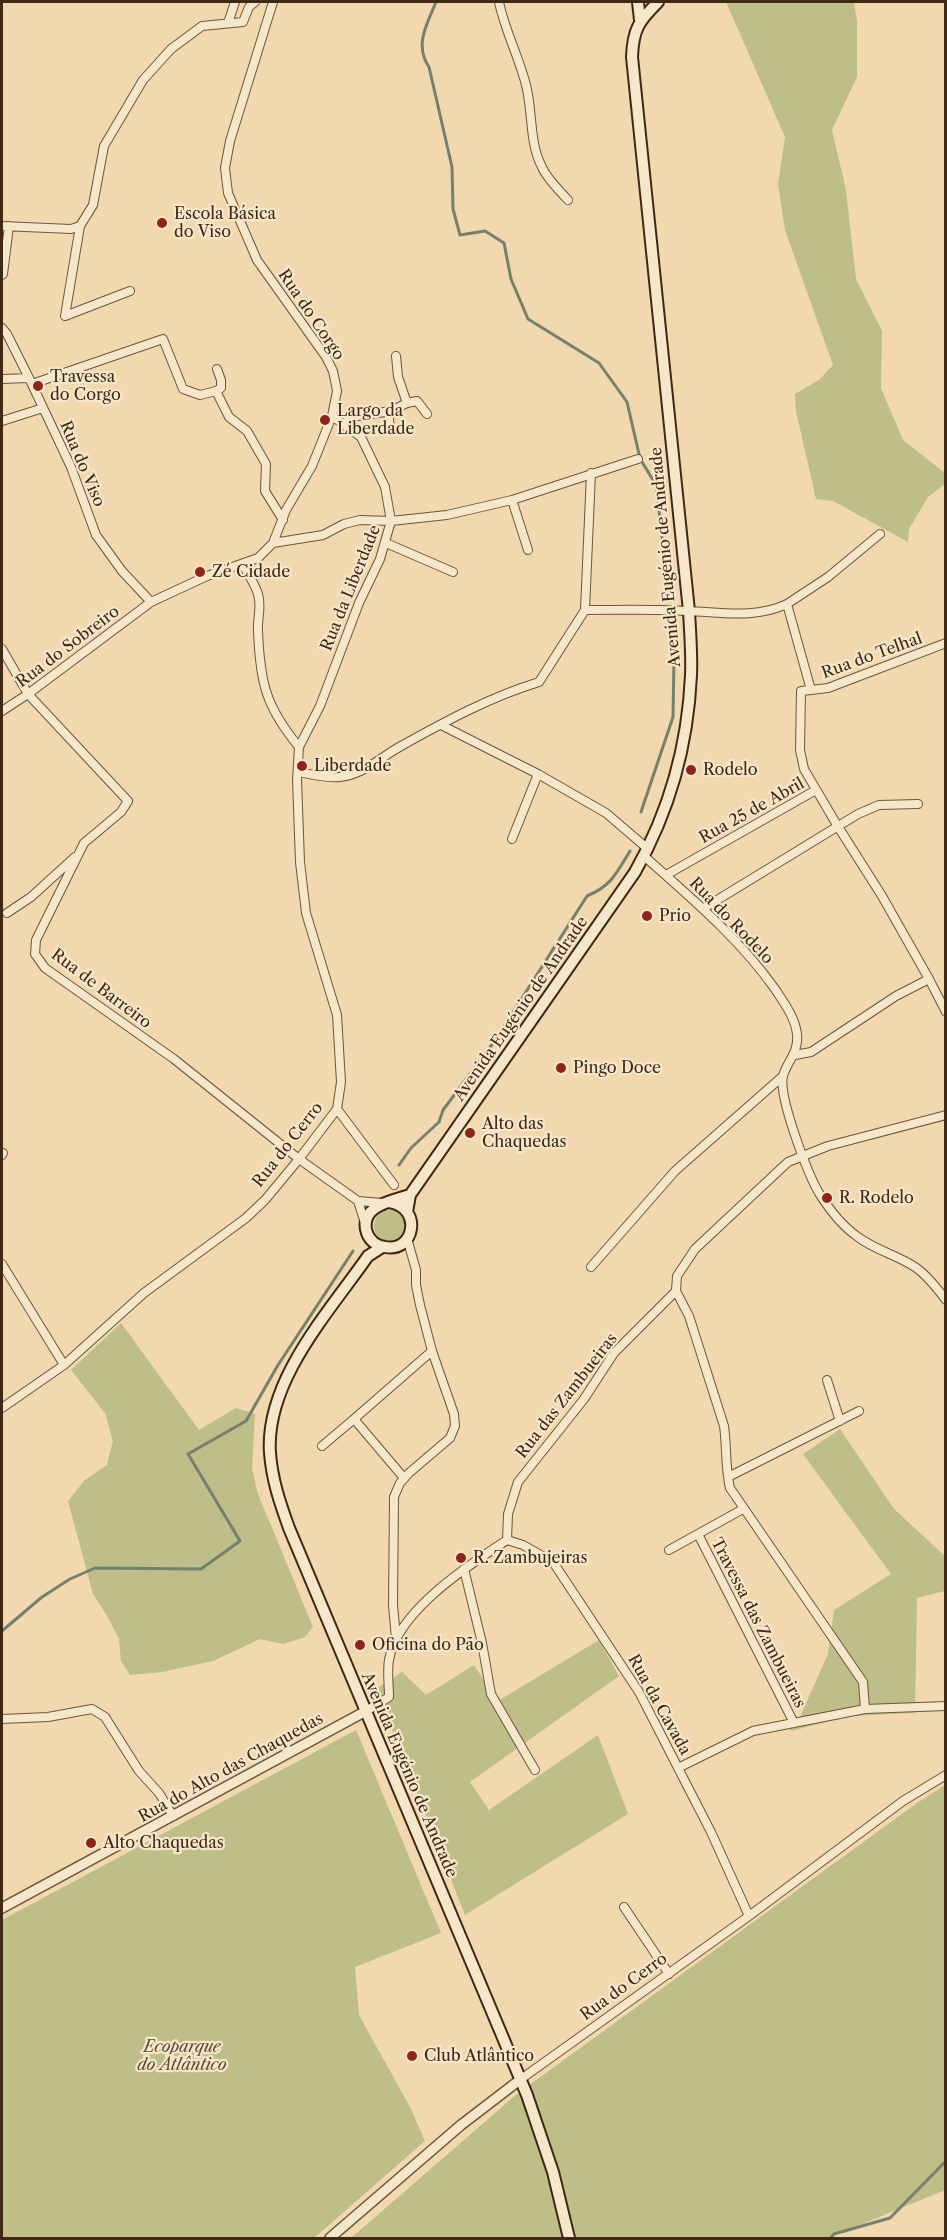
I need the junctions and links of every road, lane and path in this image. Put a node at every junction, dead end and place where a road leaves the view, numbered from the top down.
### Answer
1 (235, 2) edge
2 (255, 2) edge
3 (273, 2) edge
4 (499, 2) edge
5 (638, 2) edge
6 (658, 2) edge
7 (640, 20) junction
8 (228, 24) junction
9 (568, 200) dead end
10 (5, 226) edge
11 (80, 226) junction
12 (2, 275) edge
13 (130, 291) dead end
14 (2, 328) edge
15 (396, 356) dead end
16 (217, 369) dead end
17 (2, 379) edge
18 (30, 381) junction
19 (216, 391) junction
20 (407, 403) junction
21 (43, 408) junction
22 (388, 411) junction
23 (427, 414) dead end
24 (332, 416) junction
25 (2, 422) edge
26 (344, 424) junction
27 (390, 428) dead end
28 (638, 459) dead end
29 (591, 473) junction
30 (512, 500) junction
31 (283, 520) junction
32 (391, 521) junction
33 (880, 534) dead end
34 (273, 543) junction
35 (386, 543) junction
36 (528, 550) dead end
37 (243, 565) junction
38 (453, 572) dead end
39 (151, 602) junction
40 (787, 604) junction
41 (585, 610) junction
42 (689, 611) junction
43 (945, 643) edge
44 (2, 649) edge
45 (811, 690) junction
46 (28, 694) junction
47 (2, 711) edge
48 (441, 725) junction
49 (299, 747) junction
50 (299, 772) junction
51 (538, 774) junction
52 (816, 790) junction
53 (918, 804) dead end
54 (837, 825) junction
55 (512, 839) dead end
56 (646, 853) junction
57 (78, 855) junction
58 (666, 875) junction
59 (704, 908) junction
60 (7, 912) dead end
61 (929, 979) junction
62 (945, 1012) edge
63 (795, 1054) junction
64 (783, 1076) junction
65 (337, 1109) junction
66 (945, 1115) edge
67 (804, 1155) junction
68 (299, 1159) junction
69 (394, 1185) dead end
70 (410, 1195) junction
71 (358, 1201) junction
72 (385, 1203) junction
73 (407, 1212) junction
74 (366, 1225) junction
75 (370, 1238) junction
76 (407, 1238) junction
77 (382, 1247) junction
78 (396, 1247) junction
79 (368, 1256) junction
80 (413, 1258) junction
81 (2, 1264) edge
82 (591, 1268) dead end
83 (676, 1291) junction
84 (945, 1300) edge
85 (432, 1351) junction
86 (64, 1365) junction
87 (827, 1380) dead end
88 (2, 1408) edge
89 (859, 1411) dead end
90 (354, 1419) junction
91 (840, 1421) junction
92 (322, 1446) dead end
93 (404, 1478) junction
94 (728, 1478) junction
95 (743, 1509) junction
96 (698, 1534) junction
97 (507, 1540) junction
98 (669, 1550) dead end
99 (464, 1569) junction
100 (396, 1638) junction
101 (945, 1706) edge
102 (865, 1709) junction
103 (366, 1711) junction
104 (2, 1719) edge
105 (794, 1723) junction
106 (678, 1768) junction
107 (535, 1770) dead end
108 (945, 1775) edge
109 (173, 1816) junction
110 (624, 1907) dead end
111 (2, 1908) edge
112 (749, 1916) junction
113 (669, 1974) junction
114 (521, 2079) junction
115 (330, 2238) edge
116 (569, 2238) edge

1 - 8 street
2 - 8 street
3 - 24 street, Rua do Corgo
4 - 9 street
5 - 7 main road, Avenida Eugénio de Andrade
6 - 7 main road
7 - 42 main road, Avenida Eugénio de Andrade
8 - 11 street
10 - 11 street
10 - 12 street
11 - 13 street
14 - 18 street, Rua do Viso
15 - 20 street
16 - 19 street
17 - 18 street
18 - 19 street
18 - 21 street, Rua do Viso
19 - 31 street
20 - 22 street
20 - 23 street
21 - 25 street
21 - 39 street, Rua do Viso
22 - 26 street
22 - 27 street
24 - 26 street
24 - 31 street, Rua do Corgo
26 - 32 street, Rua da Liberdade
28 - 29 street
29 - 30 street
29 - 41 street
30 - 32 street
30 - 36 street
31 - 34 street, Rua do Corgo
32 - 34 street
32 - 35 street, Rua da Liberdade
33 - 40 street
34 - 37 street, Rua do Corgo
35 - 38 street
35 - 49 street, Rua da Liberdade
37 - 39 street, Rua do Corgo
37 - 49 street
39 - 46 street, Rua do Sobreiro
40 - 42 street
40 - 45 street, Rua do Telhal
41 - 42 street
41 - 48 street
42 - 56 main road, Avenida Eugénio de Andrade
43 - 45 street, Rua do Telhal
44 - 46 street
45 - 52 street
46 - 47 street, Rua do Sobreiro
46 - 57 street, Rua de Barreiro
48 - 50 street
48 - 51 street, Rua do Rodelo
49 - 50 street, Rua do Cerro
50 - 65 street, Rua do Cerro
51 - 55 street
51 - 56 street, Rua do Rodelo
52 - 54 street, Rua 25 de Abril
52 - 58 street, Rua 25 de Abril
53 - 54 street
54 - 59 street
54 - 61 street, Rua 25 de Abril
56 - 58 street, Rua do Rodelo
56 - 70 main road, Avenida Eugénio de Andrade
57 - 60 street
57 - 68 street, Rua de Barreiro
58 - 59 street, Rua do Rodelo
59 - 63 street, Rua do Rodelo
61 - 62 street, Rua 25 de Abril
61 - 63 street
63 - 64 street, Rua do Rodelo
64 - 67 street
64 - 82 street, Rua do Rodelo
65 - 68 street, Rua do Cerro
65 - 69 street
66 - 67 street, Rua das Zambueiras
67 - 83 street, Rua das Zambueiras
67 - 84 street
68 - 71 street, Rua de Barreiro
68 - 86 street, Rua do Cerro
70 - 72 main road
70 - 73 main road, Avenida Eugénio de Andrade
71 - 72 street
71 - 74 street
72 - 73 main road
72 - 74 main road
73 - 76 main road, Avenida Eugénio de Andrade
74 - 75 main road, Avenida Eugénio de Andrade
75 - 77 main road
75 - 79 main road, Avenida Eugénio de Andrade
76 - 78 main road
76 - 80 street
77 - 78 main road
77 - 79 main road, Avenida Eugénio de Andrade
78 - 80 street
79 - 103 main road, Avenida Eugénio de Andrade
80 - 85 street
81 - 86 street
83 - 94 street
83 - 97 street, Rua das Zambueiras
85 - 90 street
85 - 93 street
86 - 88 street, Rua do Cerro
87 - 91 street
89 - 91 street
90 - 92 street
90 - 93 street
91 - 94 street
93 - 100 street
94 - 95 street
95 - 96 street, Travessa das Zambueiras
95 - 102 street
96 - 98 street, Travessa das Zambueiras
96 - 105 street, Travessa das Zambueiras
97 - 99 street
97 - 106 street, Rua da Cavada
99 - 100 street
99 - 107 street
100 - 103 street, Rua do Alto das Chaquedas
101 - 102 street
102 - 105 street
103 - 109 street, Rua do Alto das Chaquedas
103 - 114 main road, Avenida Eugénio de Andrade
104 - 109 street
105 - 106 street
106 - 112 street, Rua da Cavada
108 - 112 street, Rua do Cerro
109 - 111 street, Rua do Alto das Chaquedas
110 - 113 street
112 - 113 street, Rua do Cerro
113 - 114 street, Rua do Cerro
114 - 115 street, Rua do Cerro
114 - 116 main road, Avenida Eugénio de Andrade

